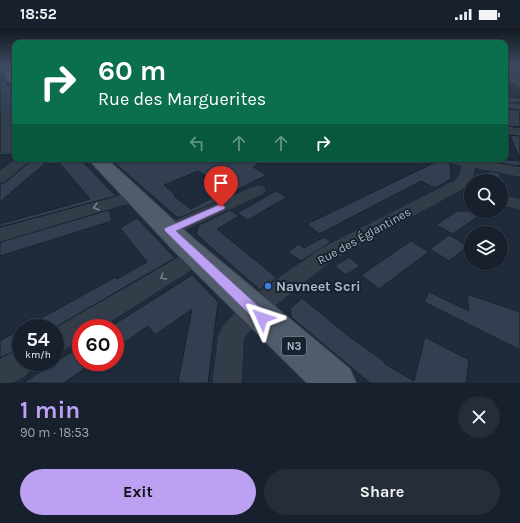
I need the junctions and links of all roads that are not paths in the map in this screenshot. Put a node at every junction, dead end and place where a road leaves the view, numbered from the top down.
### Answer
1 (508, 105) edge
2 (520, 107) edge
3 (508, 130) edge
4 (520, 132) edge
5 (21, 162) edge
6 (99, 162) edge
7 (463, 162) edge
8 (468, 163) junction
9 (520, 172) edge
10 (467, 174) edge
11 (0, 178) edge
12 (464, 187) edge
13 (258, 190) dead end
14 (133, 197) junction
15 (508, 201) edge
16 (520, 205) edge
17 (169, 230) junction
18 (0, 235) edge
19 (196, 257) junction
20 (252, 310) junction
21 (64, 337) edge
22 (12, 368) edge
23 (0, 375) edge
24 (227, 383) edge
25 (336, 383) edge

1 - 2 street
3 - 4 street
5 - 11 street
6 - 14 main road, N3
7 - 8 street
8 - 9 street
8 - 10 street, Rue des Églantines
12 - 20 street, Rue des Églantines
13 - 17 street
14 - 17 main road, N3
14 -> 18 street
15 - 16 street
17 - 19 main road, N3
19 - 20 main road, N3
19 -> 21 street
20 - 24 street, Rue des Églantines
20 - 25 main road, N3
22 - 23 street

